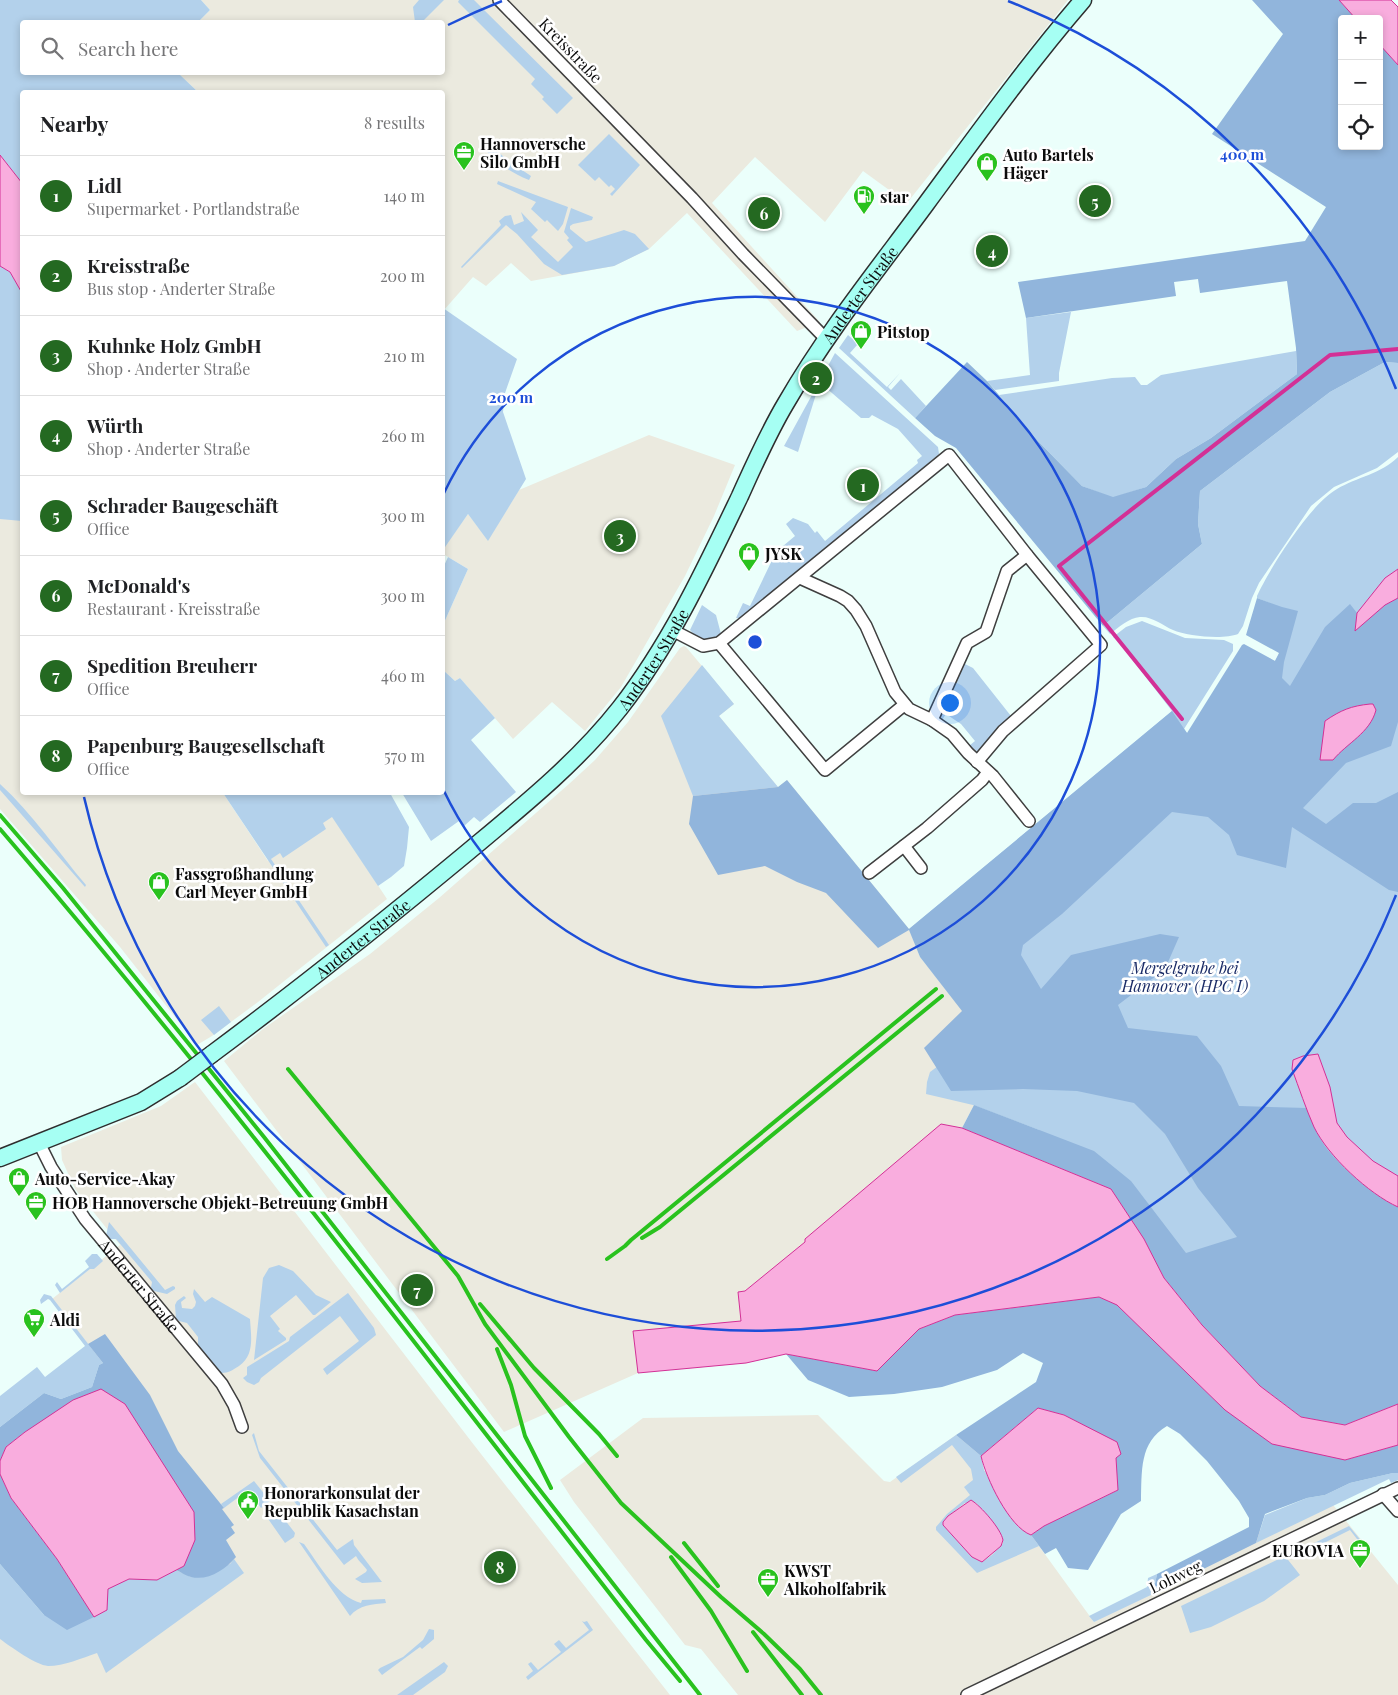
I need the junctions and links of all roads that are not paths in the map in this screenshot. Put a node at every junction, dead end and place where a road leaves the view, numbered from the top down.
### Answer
1 (499, 0) edge
2 (1083, 0) edge
3 (826, 339) junction
4 (1027, 555) junction
5 (800, 578) junction
6 (672, 630) junction
7 (719, 643) junction
8 (904, 705) junction
9 (932, 720) junction
10 (977, 762) junction
11 (988, 772) junction
12 (1029, 820) dead end
13 (904, 846) junction
14 (921, 868) dead end
15 (869, 874) dead end
16 (39, 1143) junction
17 (0, 1158) edge
18 (242, 1427) dead end
19 (1398, 1488) edge
20 (1384, 1494) junction
21 (1398, 1511) edge
22 (967, 1695) edge

1 - 3 street, Kreisstraße
2 - 3 main road, Anderter Straße
3 - 6 main road, Anderter Straße
4 - 5 street
4 - 9 street
4 - 10 street
5 - 7 street
5 - 8 street
6 - 7 street
6 - 16 main road, Anderter Straße, bridge
7 - 8 street
8 - 9 street
9 - 10 street
10 - 11 street
11 - 12 street
11 - 13 street
13 - 14 street
13 - 15 street
16 - 17 main road, Anderter Straße
16 - 18 street, Anderter Straße
19 - 20 street, Lohweg
20 - 21 street
20 - 22 street, Lohweg

